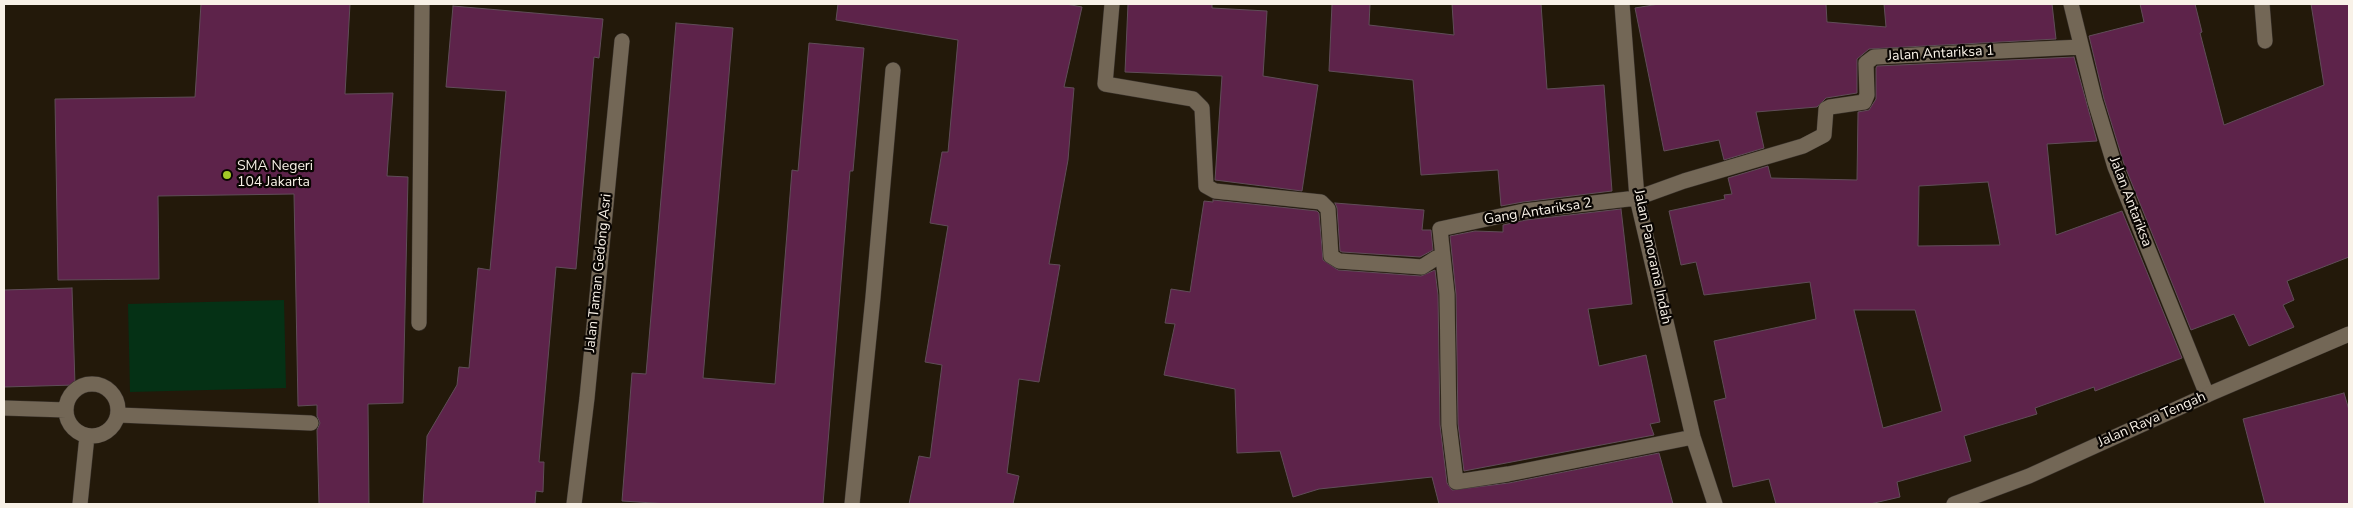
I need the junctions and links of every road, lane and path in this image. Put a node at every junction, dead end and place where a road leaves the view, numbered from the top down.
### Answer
1 (422, 4) edge
2 (1112, 4) edge
3 (1622, 4) edge
4 (2071, 4) edge
5 (2262, 4) edge
6 (622, 40) dead end
7 (2265, 41) dead end
8 (2081, 47) junction
9 (893, 70) dead end
10 (1637, 198) junction
11 (1443, 259) junction
12 (419, 323) dead end
13 (2349, 334) edge
14 (2207, 395) junction
15 (4, 408) edge
16 (66, 410) junction
17 (119, 415) junction
18 (310, 424) dead end
19 (87, 436) junction
20 (1693, 437) junction
21 (80, 504) edge
22 (574, 504) edge
23 (852, 504) edge
24 (1715, 504) edge
25 (1954, 504) edge

1 - 12 street
2 - 11 street
3 - 10 street, Jalan Panorama Indah
4 - 8 street, Jalan Antariksa
5 - 7 street
6 - 22 street, Jalan Taman Gedong Asri
8 - 10 street, Jalan Antariksa 1
8 - 14 street, Jalan Antariksa
9 - 23 street
10 - 11 street, Gang Antariksa 2
10 - 20 street, Jalan Panorama Indah
11 - 20 street
13 - 14 street, Jalan Raya Tengah
14 - 25 street, Jalan Raya Tengah
15 - 16 street
16 - 17 street
16 - 19 street
17 - 18 street
17 - 19 street
19 - 21 street
20 - 24 street, Jalan Panorama Indah

